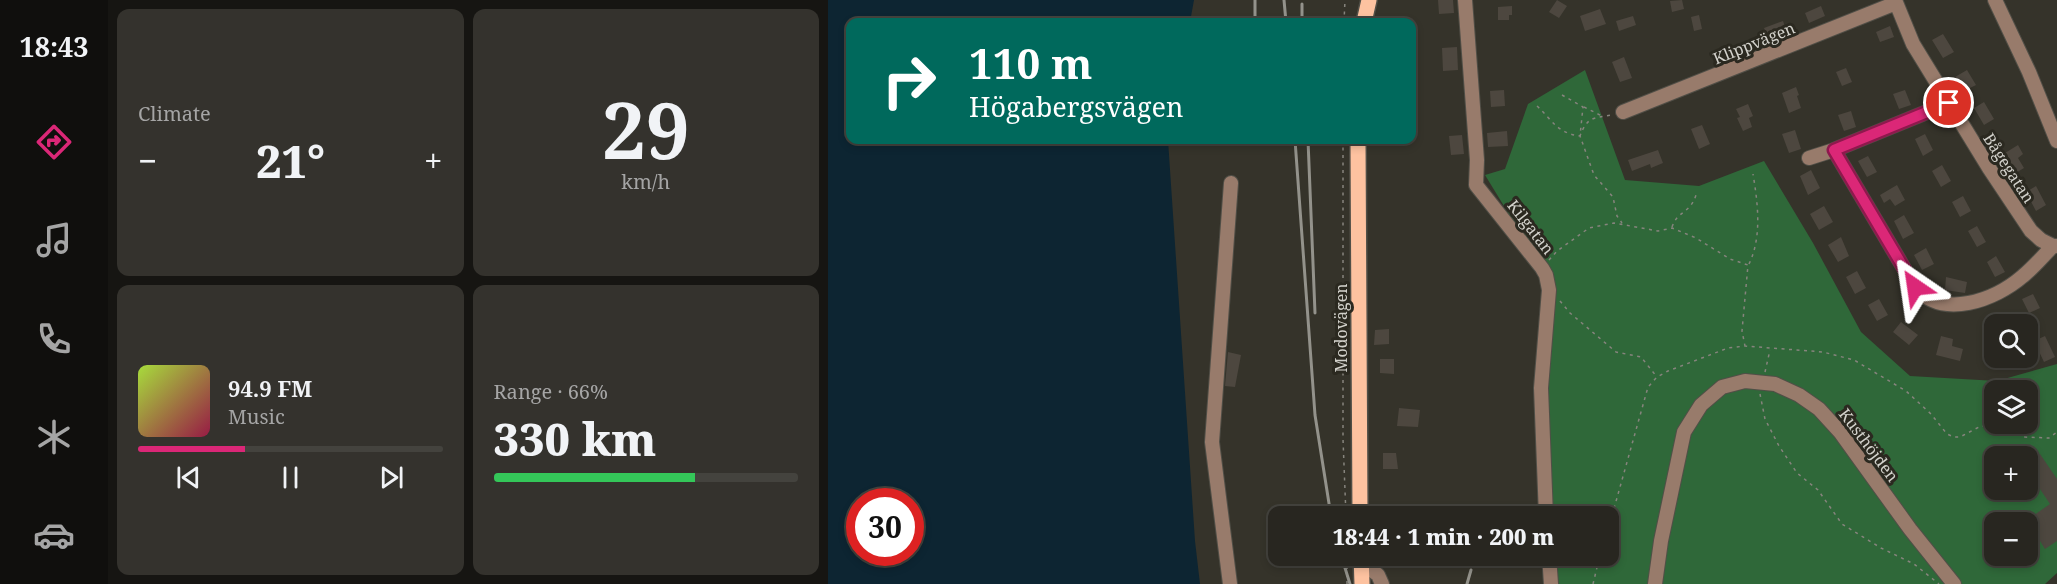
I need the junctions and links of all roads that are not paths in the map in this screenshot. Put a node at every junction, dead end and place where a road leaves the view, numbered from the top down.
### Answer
1 (1369, 0) edge
2 (1465, 0) edge
3 (1995, 0) edge
4 (1895, 2) edge
5 (1365, 18) edge
6 (1949, 103) junction
7 (1623, 112) road end
8 (2057, 141) edge
9 (1358, 144) edge
10 (1834, 150) junction
11 (1809, 158) dead end
12 (1231, 183) dead end
13 (2055, 246) edge
14 (1360, 506) edge
15 (1546, 506) edge
16 (1358, 566) edge
17 (1367, 566) edge
18 (1550, 566) edge
19 (1230, 584) edge
20 (1362, 584) edge
21 (1382, 584) edge
22 (1551, 584) edge
23 (1655, 584) edge
24 (1954, 584) edge

1 - 5 main road
2 - 15 street, Kilgatan
3 - 8 street
4 - 6 street, Bågegatan
4 - 7 street, Klippvägen
6 - 10 street
6 - 13 street, Bågegatan
9 - 14 main road, Modovägen
10 - 11 street
10 - 13 street
12 - 19 street
16 - 20 main road
17 - 21 street
18 - 22 street
23 - 24 street, Kusthöjden

